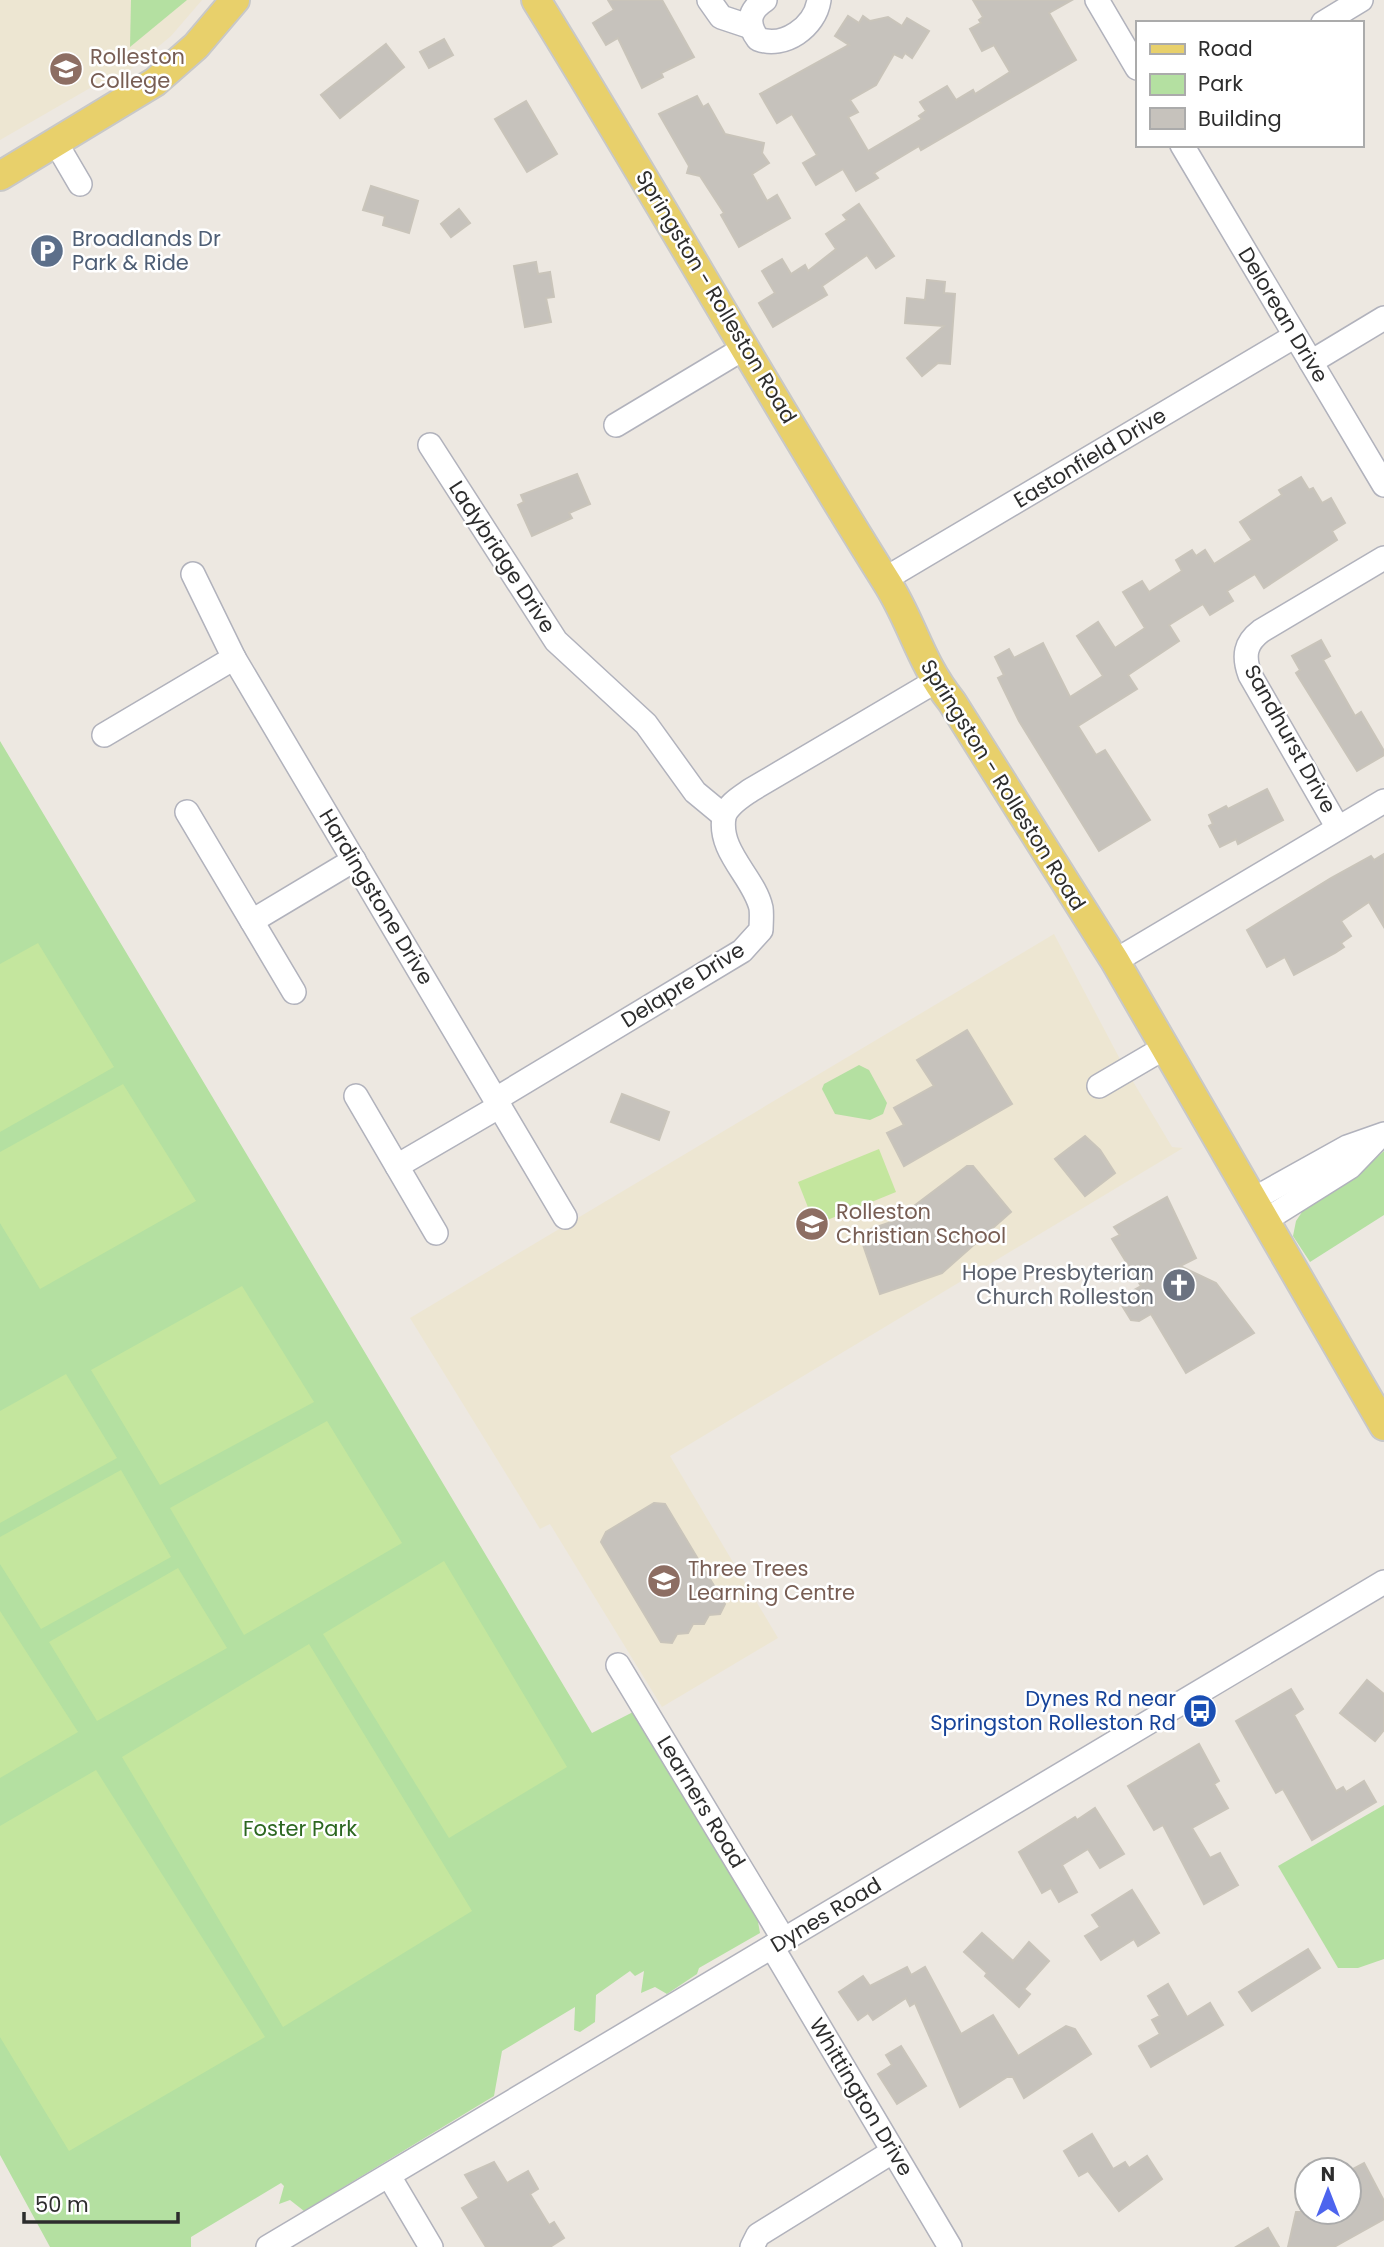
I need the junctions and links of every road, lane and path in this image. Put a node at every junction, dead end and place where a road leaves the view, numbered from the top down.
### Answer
1 (536, 0) edge
2 (709, 0) edge
3 (765, 0) edge
4 (819, 0) edge
5 (1097, 0) edge
6 (1362, 0) edge
7 (233, 1) edge
8 (1326, 21) edge
9 (751, 27) junction
10 (1136, 66) edge
11 (56, 143) junction
12 (1183, 147) edge
13 (0, 176) edge
14 (80, 184) dead end
15 (1384, 318) edge
16 (1295, 336) junction
17 (746, 346) junction
18 (1311, 362) junction
19 (616, 425) dead end
20 (430, 445) dead end
21 (1384, 485) edge
22 (1384, 558) edge
23 (193, 574) dead end
24 (885, 579) junction
25 (234, 658) junction
26 (936, 681) junction
27 (104, 735) dead end
28 (1384, 801) edge
29 (187, 812) dead end
30 (724, 816) junction
31 (1338, 828) junction
32 (354, 860) junction
33 (252, 921) junction
34 (1115, 961) junction
35 (294, 992) dead end
36 (1164, 1048) junction
37 (1099, 1086) dead end
38 (356, 1096) dead end
39 (498, 1102) junction
40 (1382, 1136) edge
41 (397, 1166) junction
42 (1258, 1211) junction
43 (565, 1217) dead end
44 (436, 1233) dead end
45 (1384, 1426) edge
46 (1384, 1582) edge
47 (618, 1665) dead end
48 (778, 1944) junction
49 (892, 2152) junction
50 (389, 2176) junction
51 (268, 2247) edge
52 (431, 2247) edge
53 (752, 2247) edge
54 (950, 2247) edge

1 - 17 main road, Springston - Rolleston Road
2 - 9 street
3 - 9 street
4 - 9 street
5 - 10 street
6 - 8 street
7 - 11 main road
11 - 13 main road
11 - 14 street
12 - 16 street, Delorean Drive
15 - 18 street
16 - 18 street, Delorean Drive
16 - 24 street, Eastonfield Drive
17 - 19 street
17 - 24 main road, Springston - Rolleston Road
18 - 21 street, Delorean Drive
20 - 30 street, Ladybridge Drive
22 - 31 street, Sandhurst Drive
23 - 25 street, Hardingstone Drive
24 - 26 main road, Springston - Rolleston Road
25 - 27 street
25 - 32 street, Hardingstone Drive
26 - 30 street
26 - 34 main road, Springston - Rolleston Road
28 - 31 street, Sandhurst Drive
29 - 33 street
30 - 39 street, Delapre Drive
31 - 34 street, Sandhurst Drive
32 - 33 street
32 - 39 street, Hardingstone Drive
33 - 35 street
34 - 36 main road, Springston - Rolleston Road
36 - 37 street
36 - 42 main road, Springston - Rolleston Road
38 - 41 street
39 - 41 street, Delapre Drive
39 - 43 street, Hardingstone Drive
40 - 42 street
41 - 44 street
42 - 45 main road, Springston - Rolleston Road
46 - 48 street, Dynes Road
47 - 48 street, Learners Road
48 - 49 street, Whittington Drive
48 - 50 street, Dynes Road
49 - 53 street
49 - 54 street, Whittington Drive
50 - 51 street, Dynes Road
50 - 52 street

